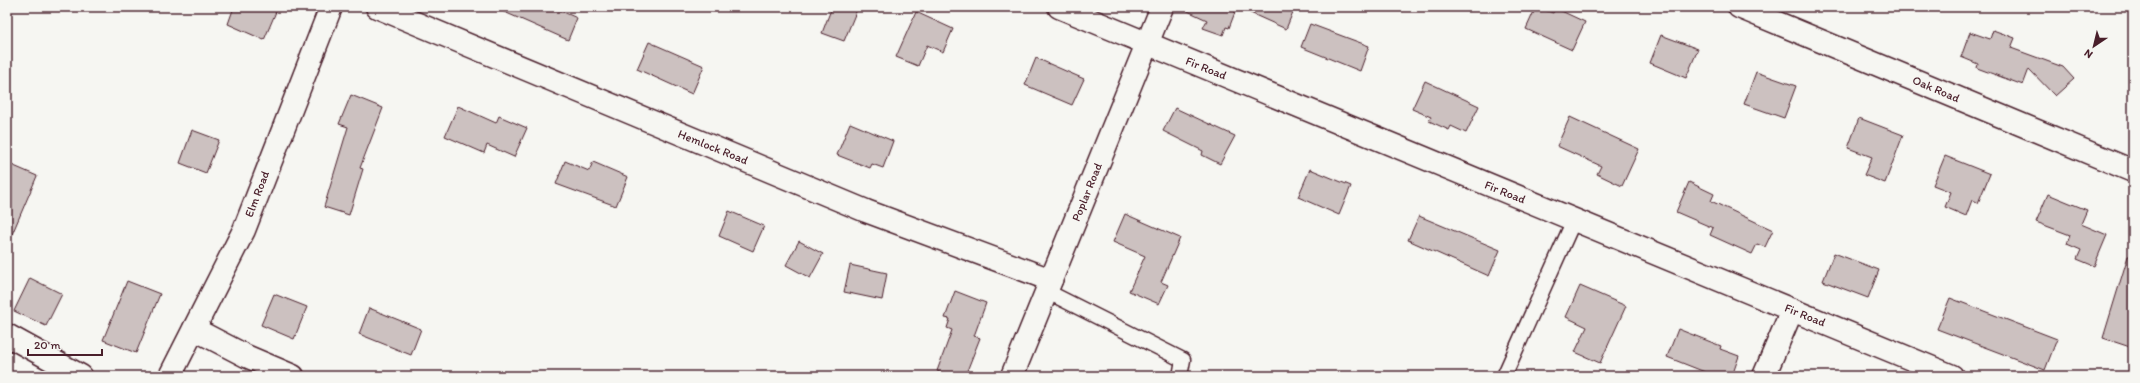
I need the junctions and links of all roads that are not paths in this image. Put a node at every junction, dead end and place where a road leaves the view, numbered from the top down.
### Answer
1 (331, 7) edge
2 (377, 7) edge
3 (1059, 7) edge
4 (1162, 7) edge
5 (1739, 7) edge
6 (1147, 43) junction
7 (2133, 170) edge
8 (1574, 220) junction
9 (1049, 285) junction
10 (1792, 310) junction
11 (194, 329) junction
12 (7, 335) edge
13 (81, 376) edge
14 (170, 376) edge
15 (293, 376) edge
16 (1012, 376) edge
17 (1180, 376) edge
18 (1504, 376) edge
19 (1764, 376) edge
20 (1952, 376) edge

1 - 11 street, Elm Road
2 - 9 street, Hemlock Road
3 - 6 street, Fir Road
4 - 6 street, Poplar Road
5 - 7 street, Oak Road
6 - 8 street, Fir Road
6 - 9 street, Poplar Road
8 - 10 street, Fir Road
8 - 18 lane
9 - 16 street, Poplar Road
9 - 17 lane
10 - 19 street
10 - 20 street, Fir Road
11 - 14 street, Elm Road
11 - 15 street
12 - 13 street

